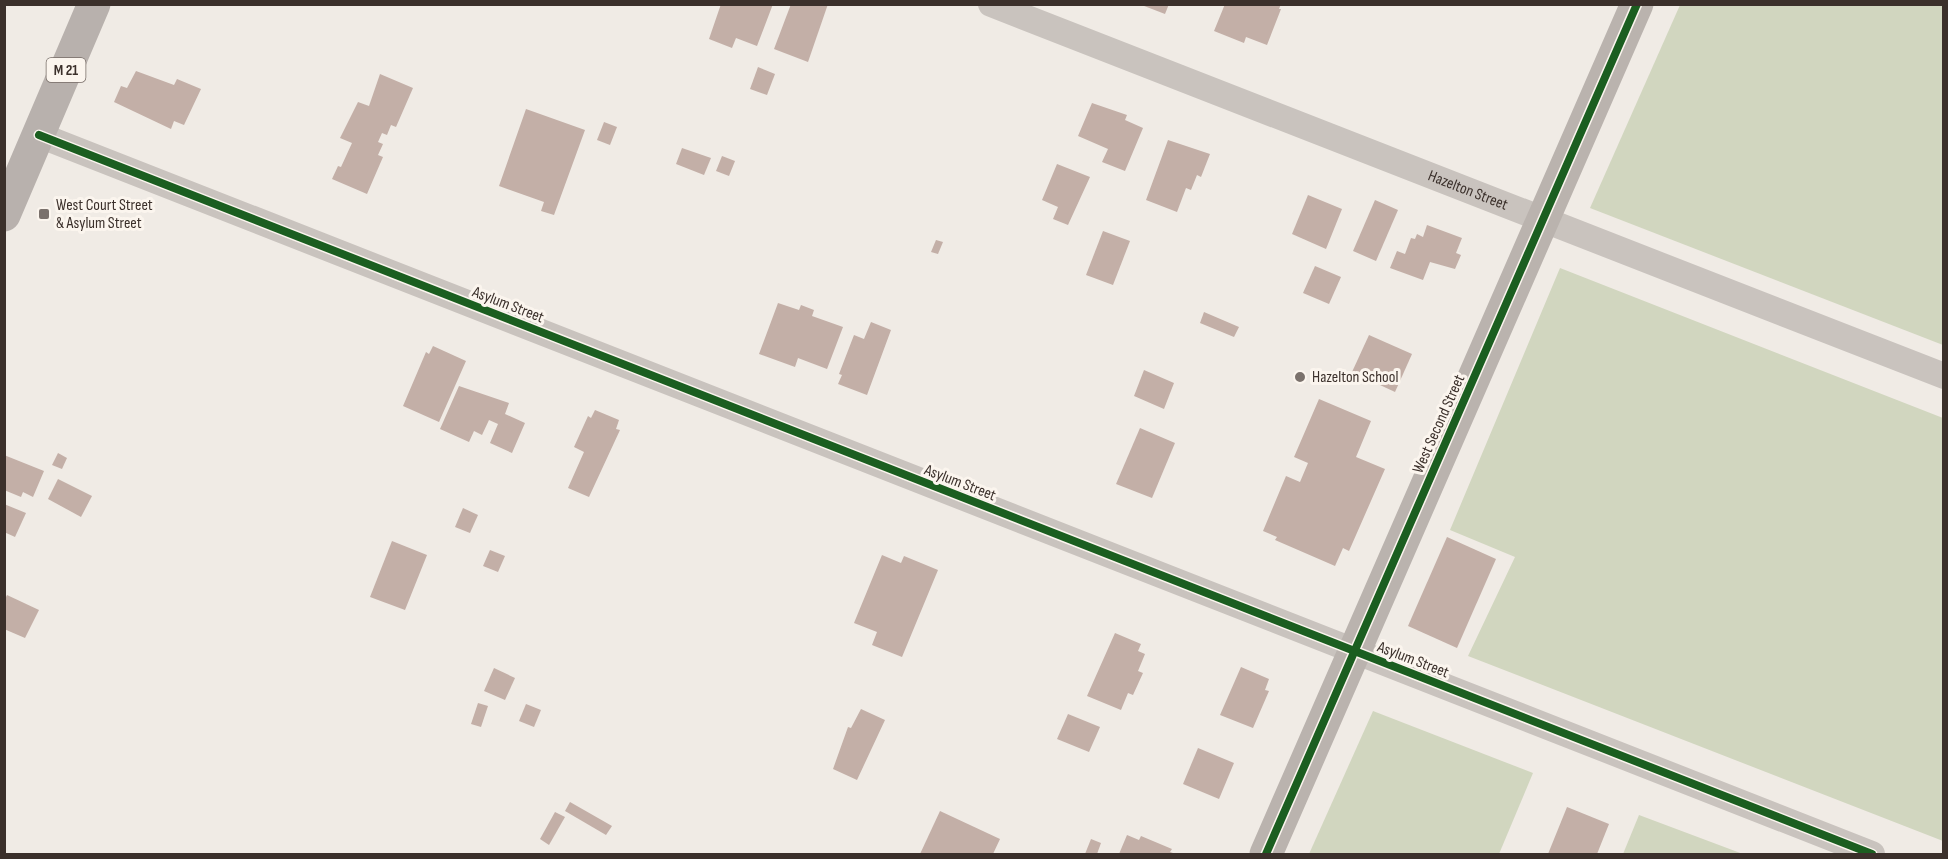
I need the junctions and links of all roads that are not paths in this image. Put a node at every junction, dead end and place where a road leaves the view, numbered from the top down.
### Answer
1 (94, 4) edge
2 (991, 4) edge
3 (1637, 4) edge
4 (39, 135) junction
5 (4, 215) edge
6 (1543, 219) junction
7 (1944, 376) edge
8 (1354, 652) junction
9 (1266, 855) edge
10 (1872, 855) edge

1 - 4 main road, M 21
2 - 6 street, Hazelton Street
3 - 6 street, West Second Street
4 - 5 main road, M 21
4 - 8 street, Asylum Street
6 - 7 street, Hazelton Street
6 - 8 street, West Second Street
8 - 9 street, West Second Street
8 - 10 street, Asylum Street

